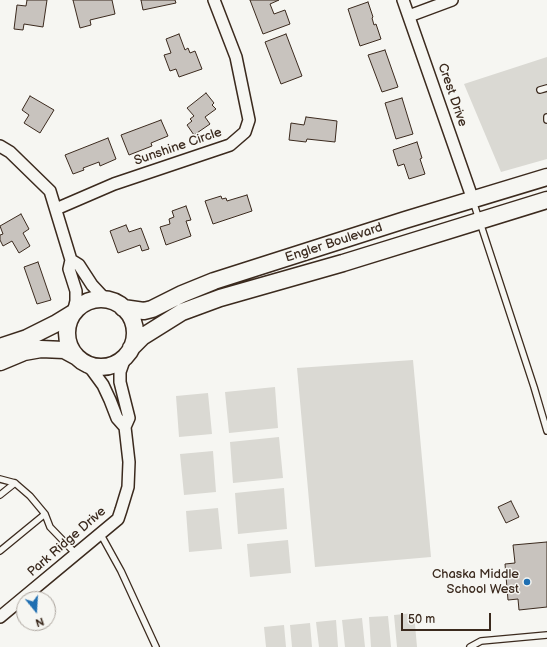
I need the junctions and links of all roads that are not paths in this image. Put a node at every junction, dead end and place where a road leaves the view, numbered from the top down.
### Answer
1 (214, 0) edge
2 (403, 0) edge
3 (452, 0) edge
4 (409, 16) junction
5 (547, 88) edge
6 (540, 90) dead end
7 (547, 117) edge
8 (547, 120) edge
9 (0, 146) edge
10 (547, 177) edge
11 (473, 200) junction
12 (547, 200) edge
13 (56, 209) junction
14 (480, 221) junction
15 (71, 260) junction
16 (105, 299) junction
17 (123, 308) junction
18 (73, 314) junction
19 (0, 347) edge
20 (128, 351) junction
21 (80, 359) junction
22 (0, 362) edge
23 (125, 427) junction
24 (547, 431) edge
25 (0, 479) edge
26 (15, 483) junction
27 (0, 495) edge
28 (45, 514) junction
29 (100, 533) junction
30 (0, 551) edge
31 (76, 555) junction
32 (0, 617) edge
33 (547, 635) edge
34 (156, 647) edge
35 (470, 647) edge

1 - 13 street, Sunshine Circle
2 - 4 street, Crest Drive
3 - 4 street
4 - 11 street, Crest Drive
5 - 6 lane
7 - 8 lane
9 - 13 street
10 - 11 main road, Engler Boulevard
11 - 14 lane
11 - 17 main road, Engler Boulevard
12 - 14 main road, Engler Boulevard
13 - 15 street
14 - 20 main road, Engler Boulevard
14 - 24 lane
15 - 16 street
15 - 18 street
16 - 17 main road
16 - 18 main road
17 - 20 main road
18 - 19 main road
18 - 21 main road
20 - 21 main road
20 - 23 street, Park Ridge Drive
21 - 22 main road
21 - 23 street, Park Ridge Drive
23 - 29 street, Park Ridge Drive
25 - 26 lane
26 - 27 lane
26 - 28 lane
28 - 30 lane
28 - 31 lane
29 - 31 street, Park Ridge Drive
29 - 34 lane
31 - 32 street, Park Ridge Drive
33 - 35 lane

